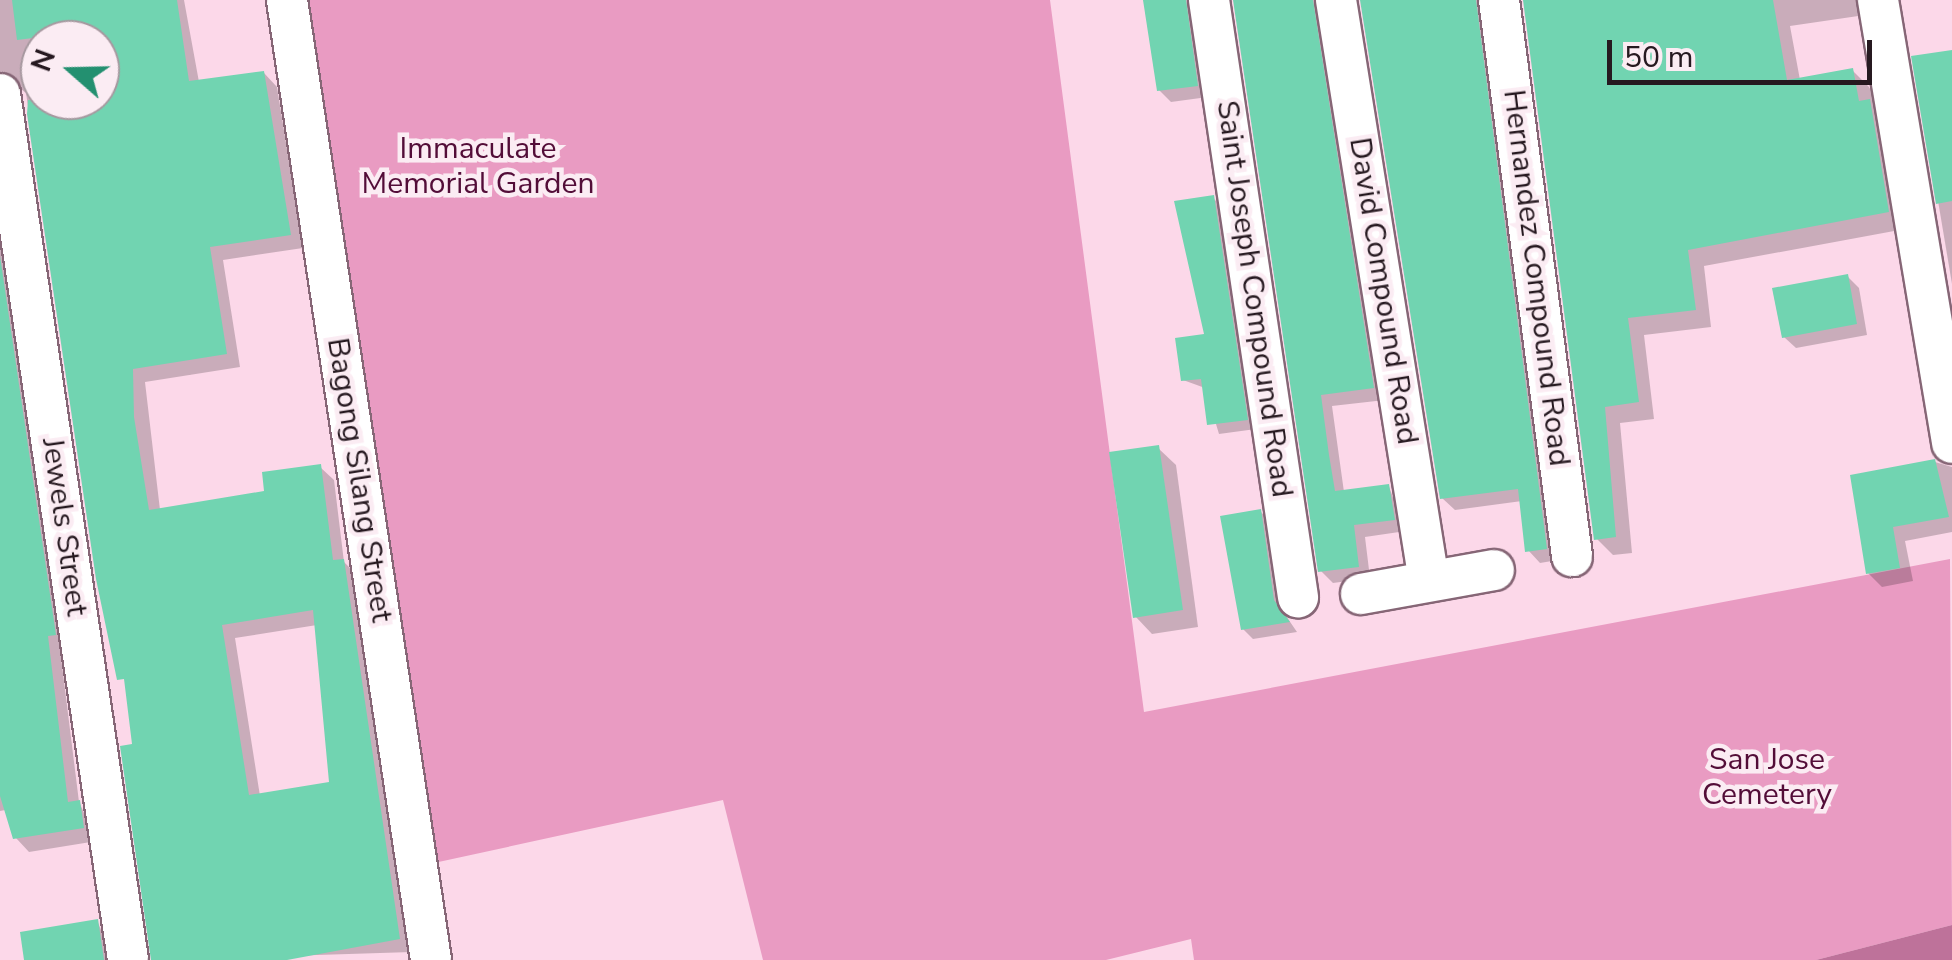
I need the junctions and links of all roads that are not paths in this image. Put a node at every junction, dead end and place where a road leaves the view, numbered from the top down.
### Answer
1 (287, 0) edge
2 (1209, 0) edge
3 (1336, 0) edge
4 (1500, 0) edge
5 (1878, 0) edge
6 (0, 94) edge
7 (1952, 442) edge
8 (1572, 556) dead end
9 (1494, 570) dead end
10 (1429, 581) junction
11 (1361, 594) dead end
12 (1298, 597) dead end
13 (128, 960) edge
14 (431, 960) edge

1 - 14 street, Bagong Silang Street
2 - 12 street, Saint Joseph Compound Road
3 - 10 street, David Compound Road
4 - 8 street, Hernandez Compound Road
5 - 7 street
6 - 13 street, Jewels Street
9 - 10 street
10 - 11 street

